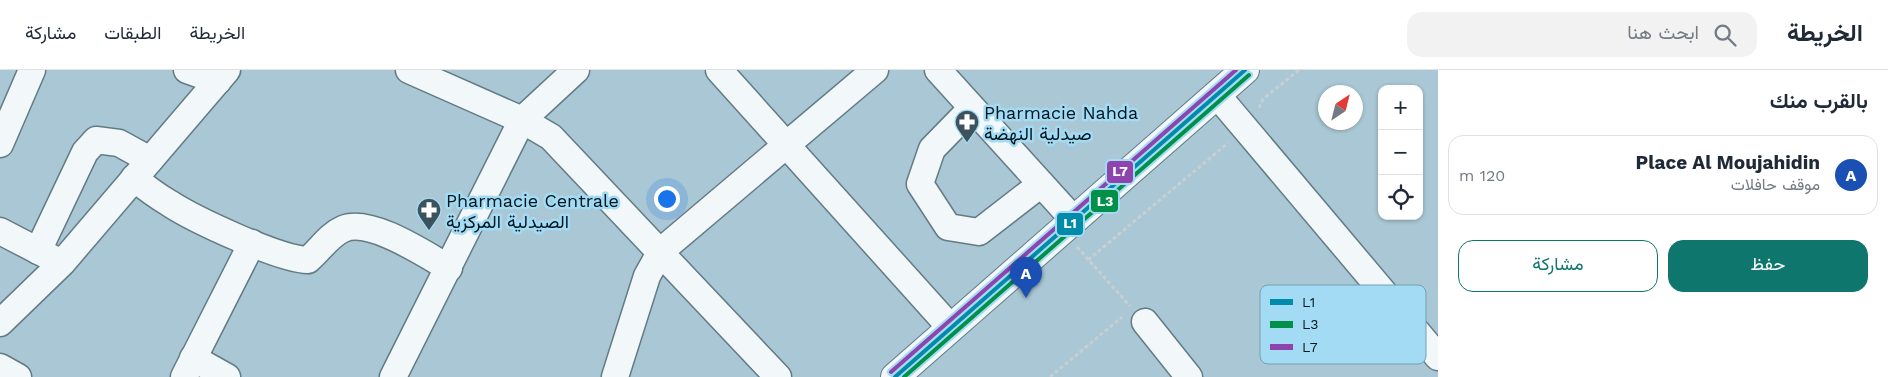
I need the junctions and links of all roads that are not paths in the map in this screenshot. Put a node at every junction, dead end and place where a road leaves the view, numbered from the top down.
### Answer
1 (32, 70) edge
2 (187, 70) edge
3 (409, 70) edge
4 (576, 70) edge
5 (719, 70) edge
6 (875, 70) edge
7 (938, 70) edge
8 (1245, 70) edge
9 (222, 75) edge
10 (1217, 95) junction
11 (972, 108) junction
12 (522, 120) junction
13 (0, 144) edge
14 (788, 144) junction
15 (142, 169) junction
16 (1041, 184) junction
17 (1068, 225) junction
18 (0, 232) edge
19 (252, 243) junction
20 (38, 251) junction
21 (661, 251) junction
22 (62, 263) junction
23 (449, 268) junction
24 (1377, 285) edge
25 (1138, 315) road end
26 (0, 323) edge
27 (951, 328) junction
28 (1426, 343) edge
29 (1438, 357) edge
30 (0, 367) edge
31 (189, 368) edge
32 (18, 377) edge
33 (228, 377) edge
34 (393, 377) edge
35 (615, 377) edge
36 (778, 377) edge
37 (895, 377) edge
38 (1189, 377) edge

1 - 13 street
2 - 9 street
3 - 12 street
4 - 12 street
5 - 14 street
6 - 14 street
7 - 11 street
8 - 10 main road
9 - 15 street
10 - 17 main road
10 - 24 street
11 - 16 street
11 - 16 street
12 - 21 street
12 - 23 street
14 - 21 street
14 - 27 street
15 - 19 street
15 - 20 street
15 - 22 street
16 - 17 street
17 - 27 main road
18 - 20 street
19 - 23 street
19 - 31 street
20 - 22 street
21 - 35 street
21 - 36 street
22 - 26 street
23 - 34 street
25 - 38 street
27 - 37 main road
28 - 29 street
30 - 32 street
31 - 33 street

